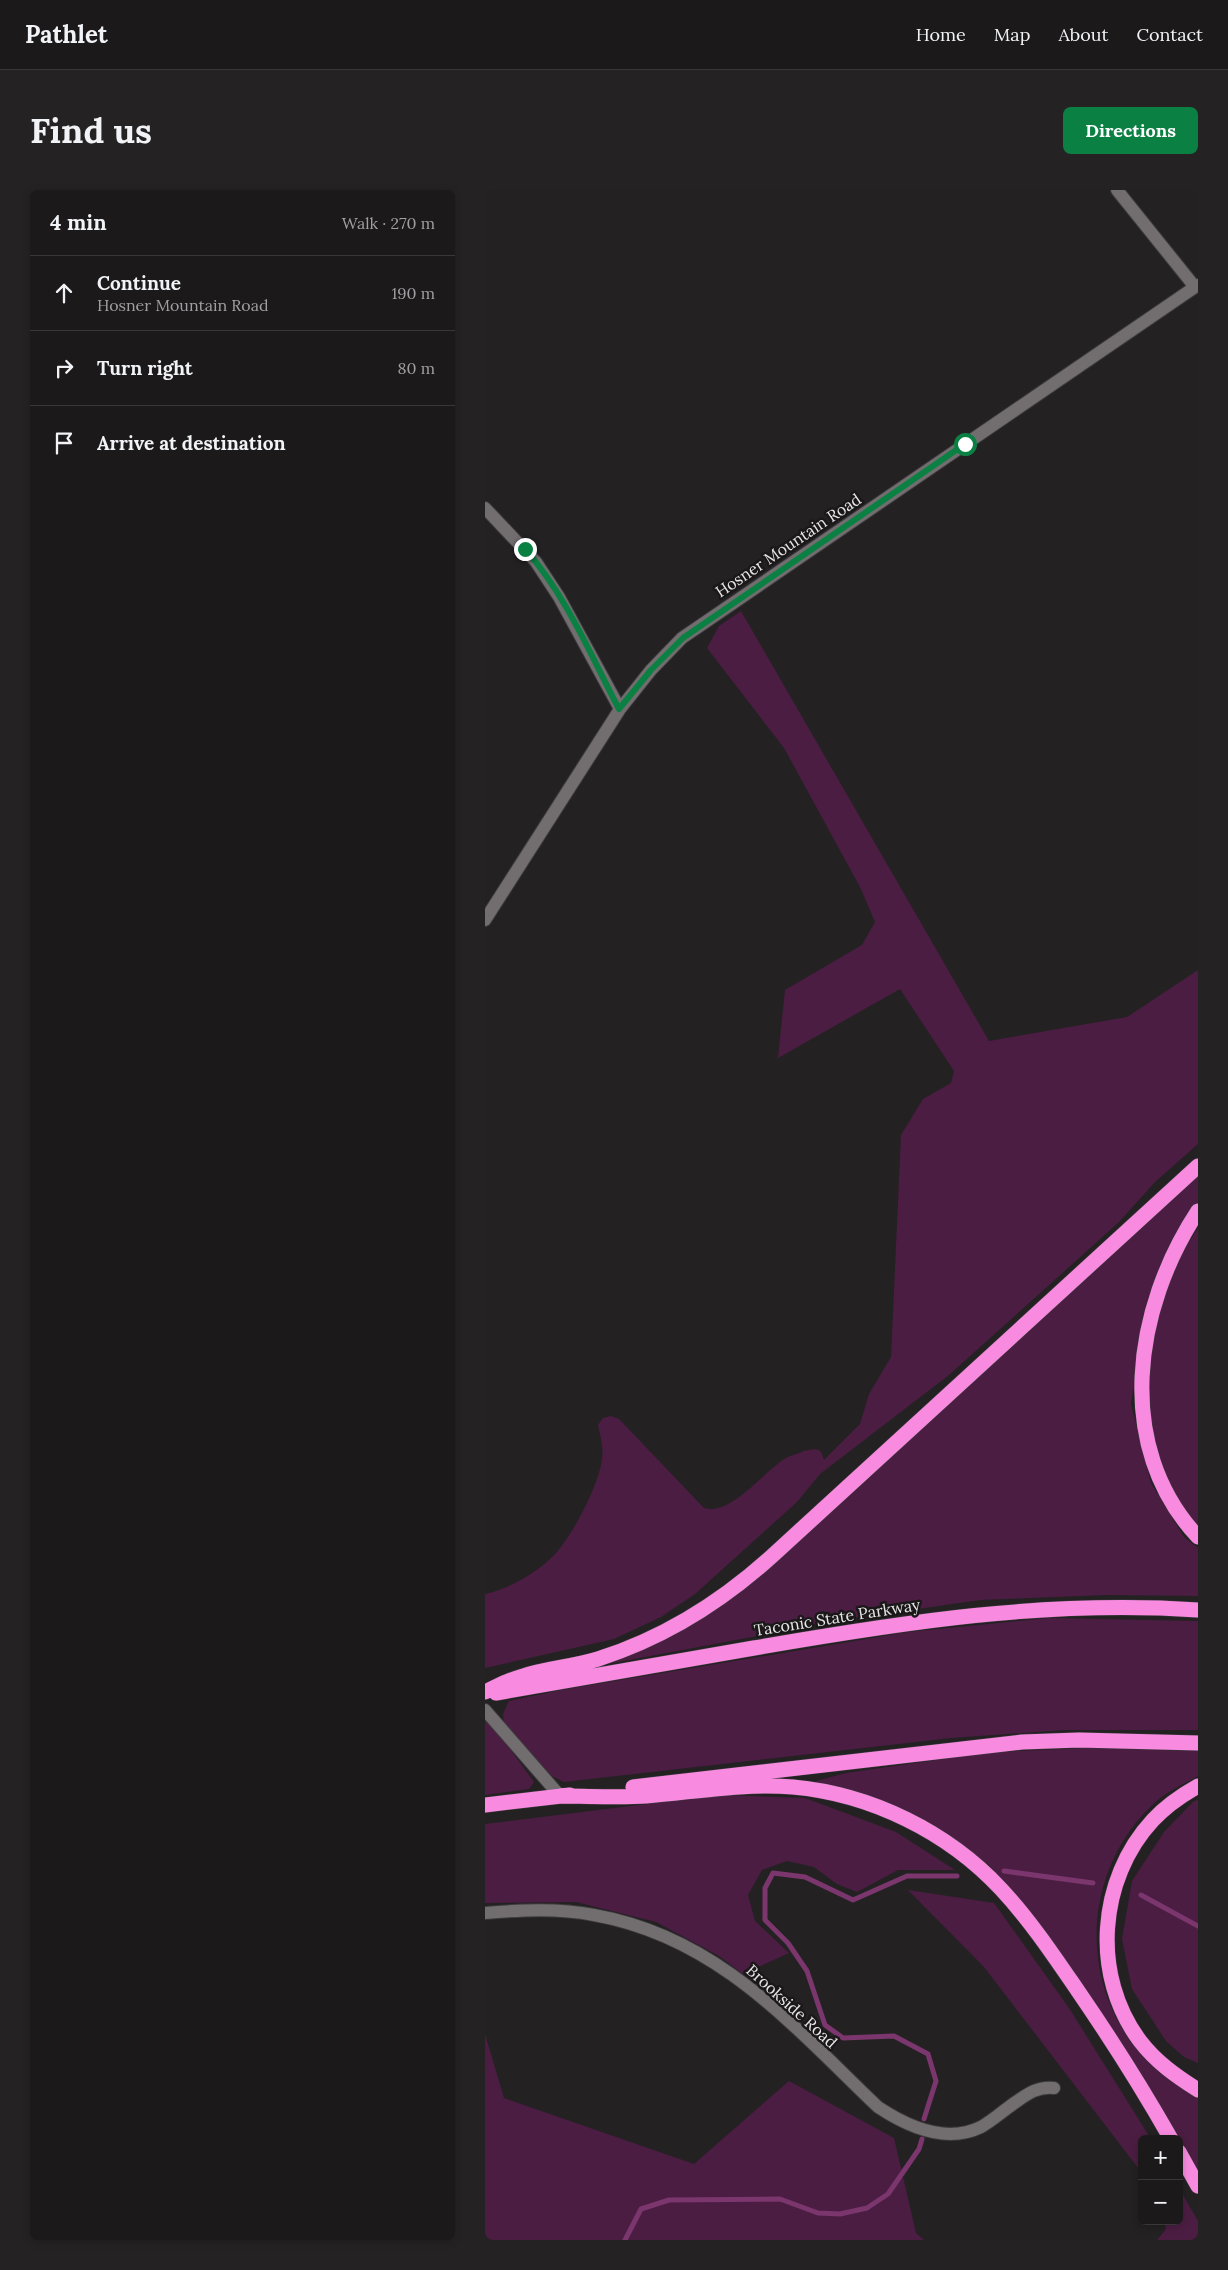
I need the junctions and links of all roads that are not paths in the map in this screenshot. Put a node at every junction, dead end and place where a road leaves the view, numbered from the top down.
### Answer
1 (1117, 190) edge
2 (1197, 286) edge
3 (485, 508) edge
4 (619, 709) junction
5 (485, 920) edge
6 (1198, 1166) edge
7 (1198, 1211) edge
8 (1198, 1537) edge
9 (1198, 1610) edge
10 (485, 1694) edge
11 (485, 1710) edge
12 (1198, 1743) edge
13 (1198, 1786) edge
14 (561, 1796) junction
15 (485, 1805) edge
16 (485, 1913) edge
17 (1054, 2088) dead end
18 (1198, 2090) edge
19 (1169, 2135) edge
20 (1183, 2159) edge
21 (1198, 2186) edge

1 - 2 street
2 - 4 street, Hosner Mountain Road
3 - 4 street
4 - 5 street, Hosner Mountain Road
6 - 10 highway
7 - 8 highway
9 - 10 highway, Taconic State Parkway
11 - 14 street
12 - 14 highway
13 - 18 highway
14 - 15 highway
14 - 19 highway
16 - 17 street, Brookside Road
20 - 21 highway

